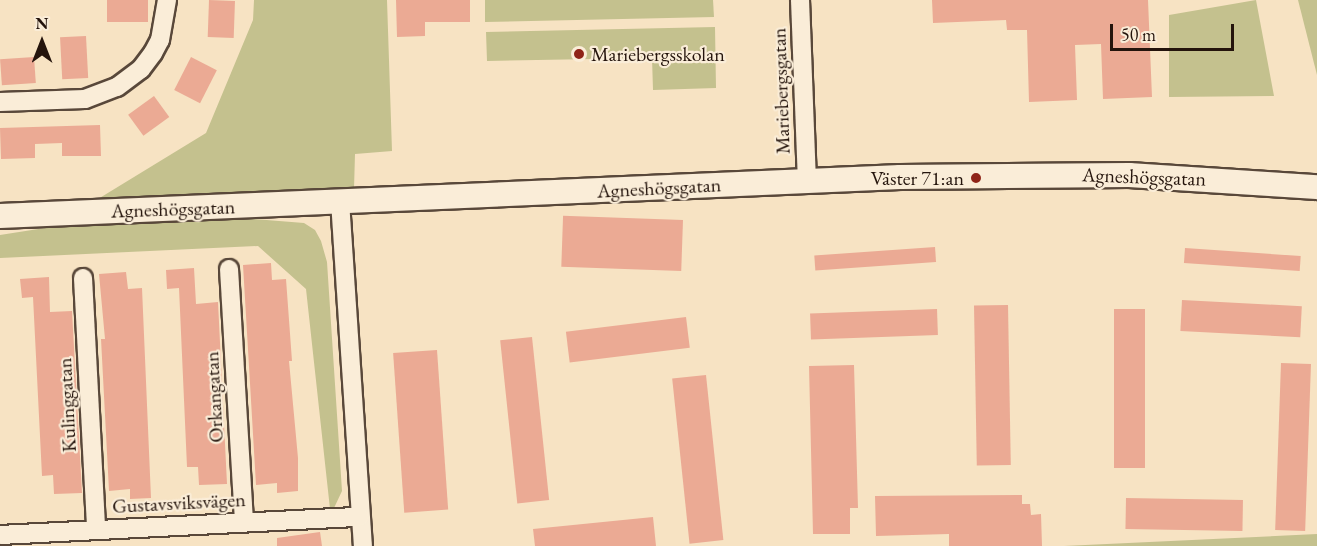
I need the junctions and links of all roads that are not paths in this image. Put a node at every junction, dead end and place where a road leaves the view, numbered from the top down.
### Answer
1 (167, 0) edge
2 (800, 0) edge
3 (0, 102) edge
4 (807, 180) junction
5 (1317, 187) edge
6 (340, 201) junction
7 (0, 216) edge
8 (229, 269) dead end
9 (82, 278) dead end
10 (360, 517) junction
11 (244, 522) junction
12 (96, 530) junction
13 (0, 535) edge
14 (363, 546) edge

1 - 3 street
2 - 4 street, Mariebergsgatan
4 - 5 street, Agneshögsgatan
4 - 6 street, Agneshögsgatan
6 - 7 street, Agneshögsgatan
6 - 10 street
8 - 11 street, Orkangatan
9 - 12 street, Kulinggatan
10 - 11 street, Gustavsviksvägen
10 - 14 street
11 - 12 street, Gustavsviksvägen
12 - 13 street, Gustavsviksvägen

